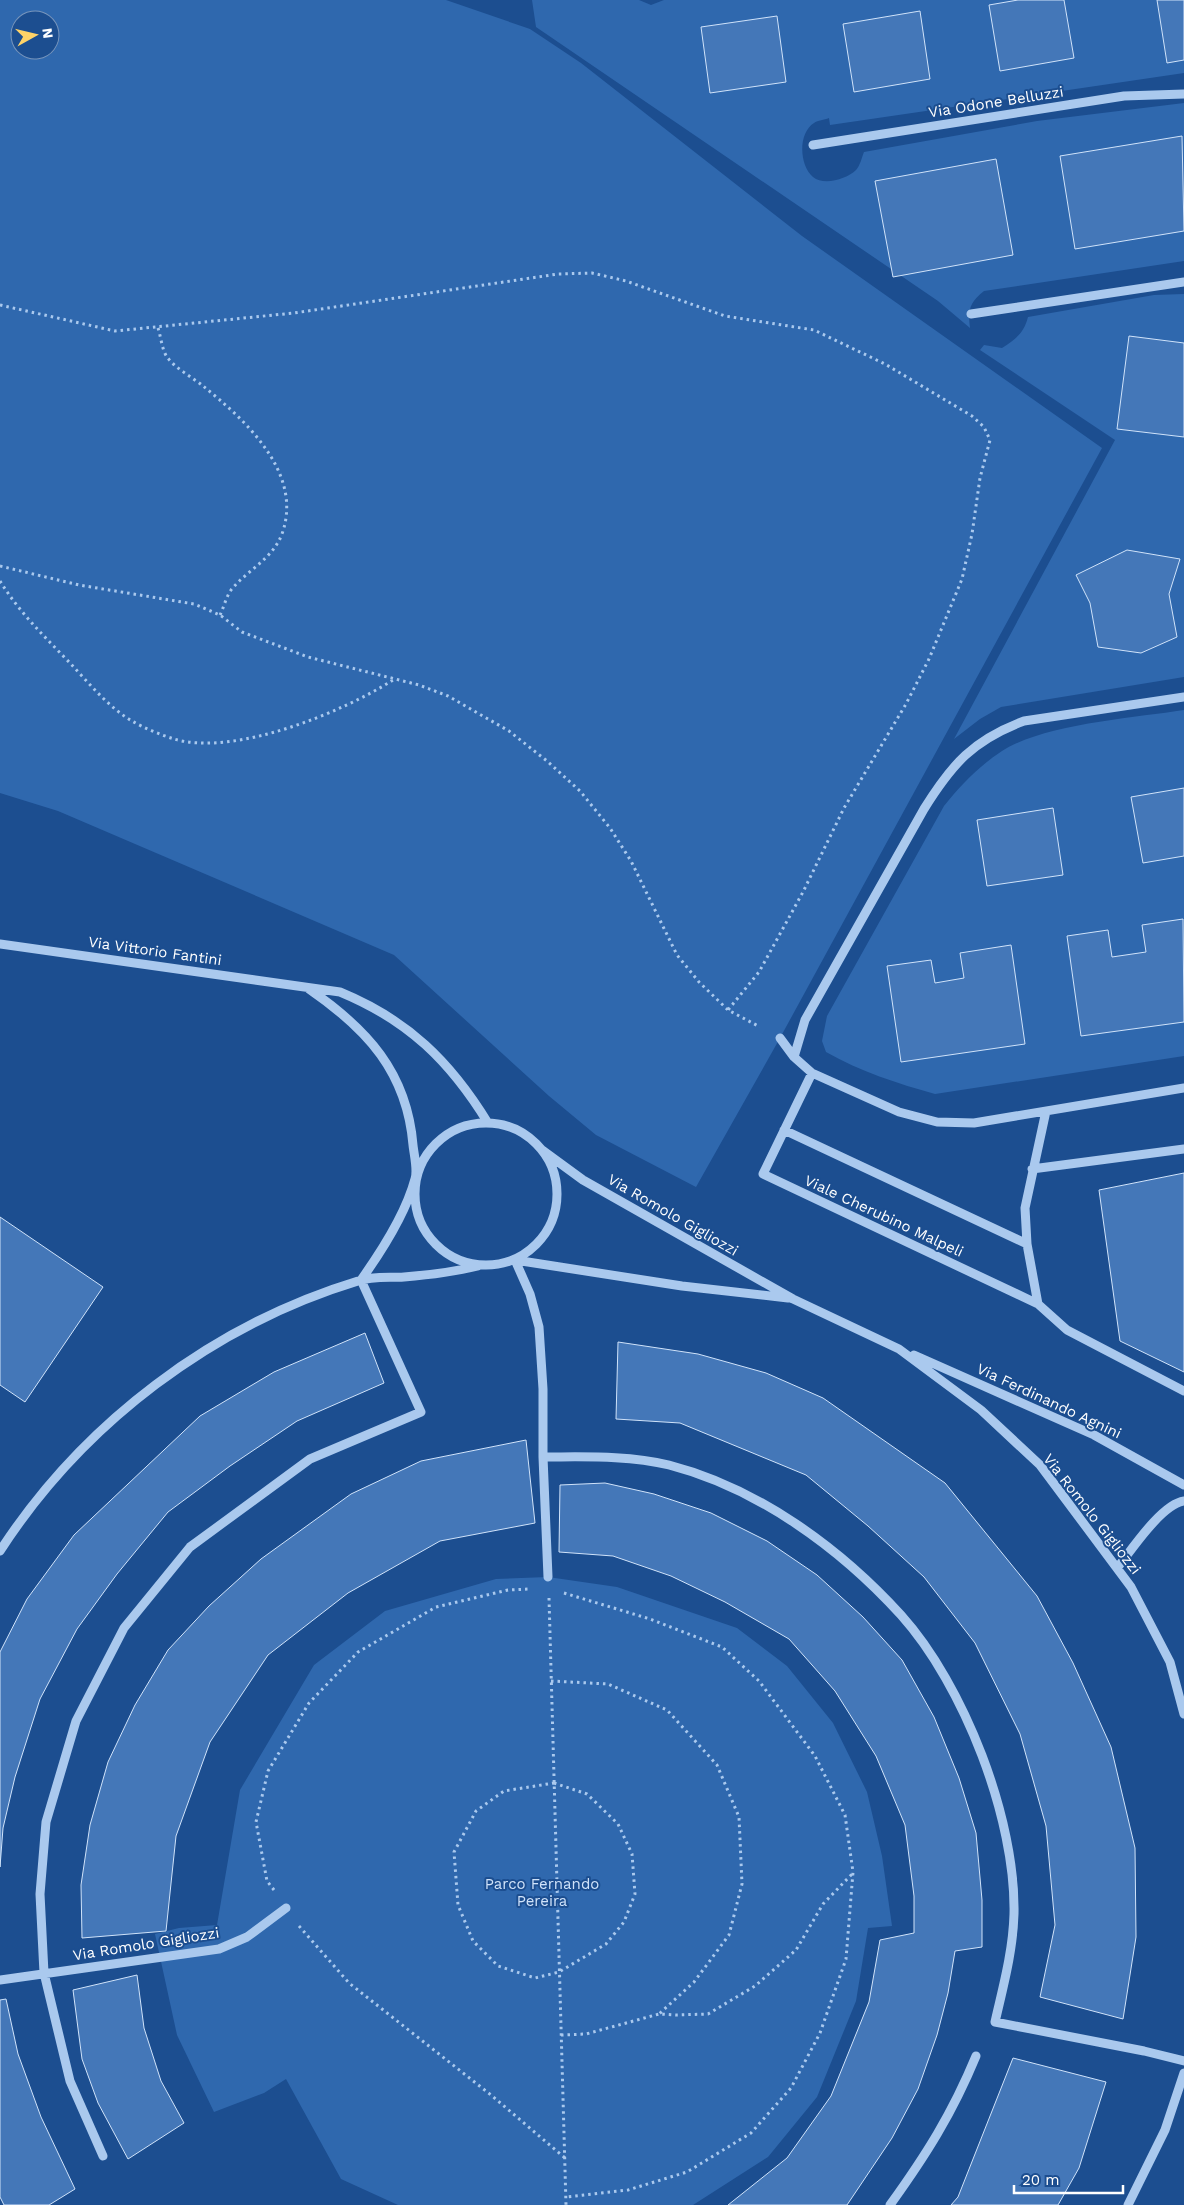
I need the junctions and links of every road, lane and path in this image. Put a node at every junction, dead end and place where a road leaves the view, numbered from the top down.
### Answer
1 (1184, 94) edge
2 (813, 145) dead end
3 (1184, 282) edge
4 (0, 305) edge
5 (971, 314) dead end
6 (158, 328) junction
7 (0, 566) edge
8 (0, 581) edge
9 (220, 615) junction
10 (394, 680) junction
11 (1184, 697) edge
12 (0, 944) edge
13 (305, 986) junction
14 (728, 1010) junction
15 (780, 1038) joint
16 (794, 1057) junction
17 (812, 1073) junction
18 (1184, 1088) edge
19 (1046, 1111) junction
20 (488, 1123) junction
21 (784, 1130) junction
22 (1184, 1149) edge
23 (542, 1150) junction
24 (1032, 1169) junction
25 (416, 1178) junction
26 (1027, 1244) junction
27 (515, 1260) junction
28 (478, 1266) junction
29 (361, 1280) junction
30 (793, 1299) junction
31 (1038, 1304) junction
32 (899, 1349) junction
33 (1184, 1391) edge
34 (543, 1457) junction
35 (1184, 1485) edge
36 (1184, 1501) edge
37 (0, 1551) edge
38 (1118, 1566) junction
39 (548, 1577) joint
40 (549, 1588) junction
41 (551, 1681) junction
42 (1184, 1714) edge
43 (554, 1783) junction
44 (853, 1872) junction
45 (286, 1908) junction
46 (559, 1972) junction
47 (44, 1973) junction
48 (0, 1980) edge
49 (660, 2014) junction
50 (561, 2035) junction
51 (976, 2056) dead end
52 (1184, 2061) edge
53 (1184, 2073) edge
54 (103, 2156) dead end
55 (565, 2158) junction
56 (566, 2197) junction
57 (566, 2205) edge
58 (890, 2205) edge
59 (1128, 2205) edge

1 - 2 street, Via Odone Belluzzi
3 - 5 street
4 - 6 path
6 - 9 path
6 - 14 path
7 - 9 path
8 - 10 path
9 - 10 path
10 - 14 path
11 - 16 street
12 - 13 street, Via Vittorio Fantini
13 - 20 street, Via Vittorio Fantini
13 - 25 street
14 - 15 path
15 - 16 street
16 - 17 street
17 - 19 street
17 - 21 street, Viale Cherubino Malpeli
18 - 19 street
19 - 24 street
20 - 23 street
20 - 25 street
21 - 26 street
21 - 31 street, Viale Cherubino Malpeli
22 - 24 street
23 - 27 street
23 - 30 street, Via Romolo Gigliozzi
24 - 26 street
25 - 28 street
25 - 29 street
26 - 31 street
27 - 28 street
27 - 30 street, Via Romolo Gigliozzi
27 - 34 street
28 - 29 street
29 - 37 street
29 - 47 street
30 - 32 street, Via Romolo Gigliozzi
31 - 33 street, Viale Cherubino Malpeli
32 - 35 street, Via Ferdinando Agnini
32 - 38 street, Via Romolo Gigliozzi
34 - 39 street
34 - 52 street
36 - 38 street
38 - 42 street, Via Romolo Gigliozzi
39 - 40 path
40 - 41 path
40 - 44 path
40 - 45 path
41 - 43 path
41 - 49 path
43 - 46 path
43 - 46 path
43 - 46 path
44 - 49 path
44 - 56 path
45 - 47 street, Via Romolo Gigliozzi
45 - 55 path
46 - 50 path
47 - 48 street, Via Romolo Gigliozzi
47 - 54 street
49 - 50 path
50 - 55 path
51 - 58 street
53 - 59 street
55 - 56 path
56 - 57 path

